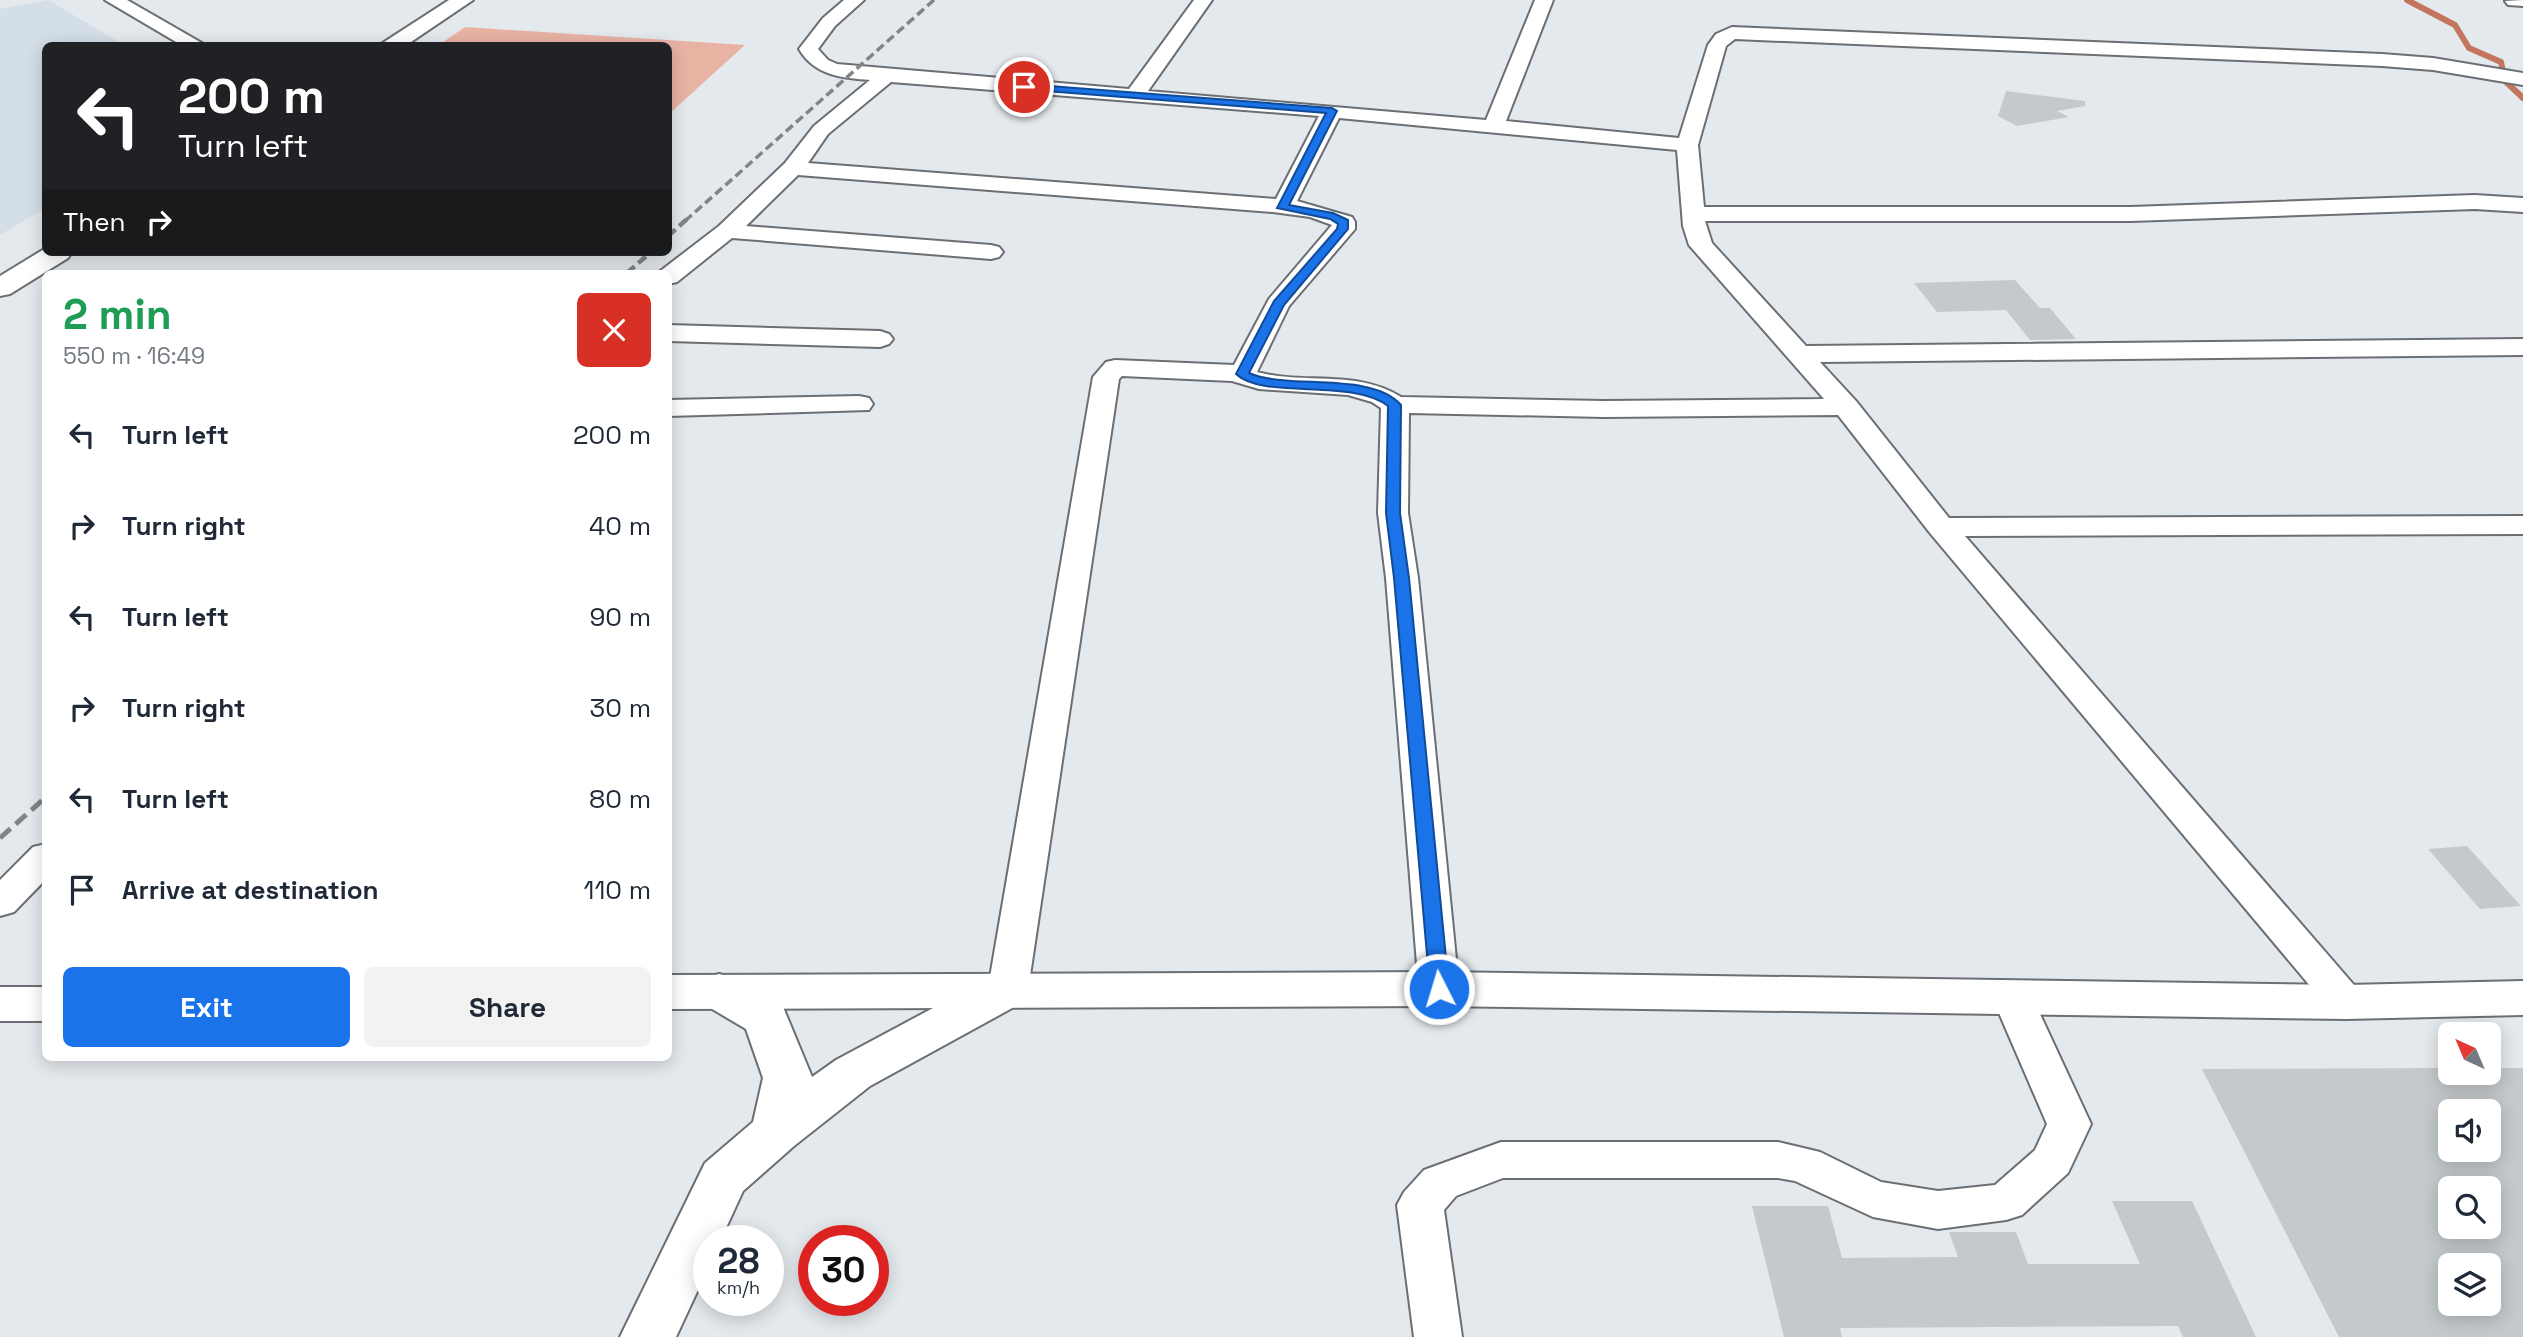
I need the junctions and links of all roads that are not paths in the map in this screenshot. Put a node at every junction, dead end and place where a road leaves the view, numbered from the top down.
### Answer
1 (114, 0) edge
2 (463, 0) edge
3 (855, 0) edge
4 (1203, 0) edge
5 (1544, 0) edge
6 (191, 42) edge
7 (395, 42) edge
8 (887, 76) junction
9 (1148, 77) junction
10 (2521, 79) edge
11 (1134, 96) junction
12 (1332, 111) junction
13 (1497, 118) junction
14 (1687, 145) junction
15 (793, 168) junction
16 (2523, 205) edge
17 (1282, 208) junction
18 (1693, 214) junction
19 (727, 231) junction
20 (991, 252) dead end
21 (52, 256) edge
22 (672, 274) edge
23 (0, 288) edge
24 (672, 333) edge
25 (880, 339) dead end
26 (2523, 347) edge
27 (1799, 354) junction
28 (1242, 374) junction
29 (859, 404) dead end
30 (1395, 405) junction
31 (1846, 407) junction
32 (672, 408) edge
33 (2523, 526) edge
34 (1941, 527) junction
35 (42, 860) edge
36 (0, 902) edge
37 (1008, 989) junction
38 (1439, 989) junction
39 (719, 991) junction
40 (672, 992) edge
41 (2013, 999) junction
42 (2523, 999) edge
43 (2346, 1002) junction
44 (0, 1004) edge
45 (42, 1004) edge
46 (776, 1132) junction
47 (648, 1337) edge
48 (1438, 1337) edge

1 - 6 street
2 - 7 main road
3 - 8 street
4 - 9 street
5 - 13 street
8 - 11 street
8 - 15 street
9 - 11 street
9 - 13 street
10 - 14 street
11 - 12 street
12 - 13 street
12 - 17 street
13 - 14 street
14 - 18 street
15 - 17 street
15 - 19 street
16 - 18 street
17 - 28 street
18 - 27 street
19 - 20 street
19 - 22 street
21 - 23 main road
24 - 25 street
26 - 27 street
27 - 31 street
28 - 30 street
28 - 37 street
29 - 32 street
30 - 31 street
30 - 38 street
31 - 34 street
33 - 34 street
34 - 43 street
35 - 36 street
37 - 38 main road
37 - 39 main road
37 - 46 main road
38 - 41 main road
39 - 40 main road
39 - 46 main road
41 - 43 main road
41 - 48 street
42 - 43 main road
44 - 45 main road
46 - 47 main road

